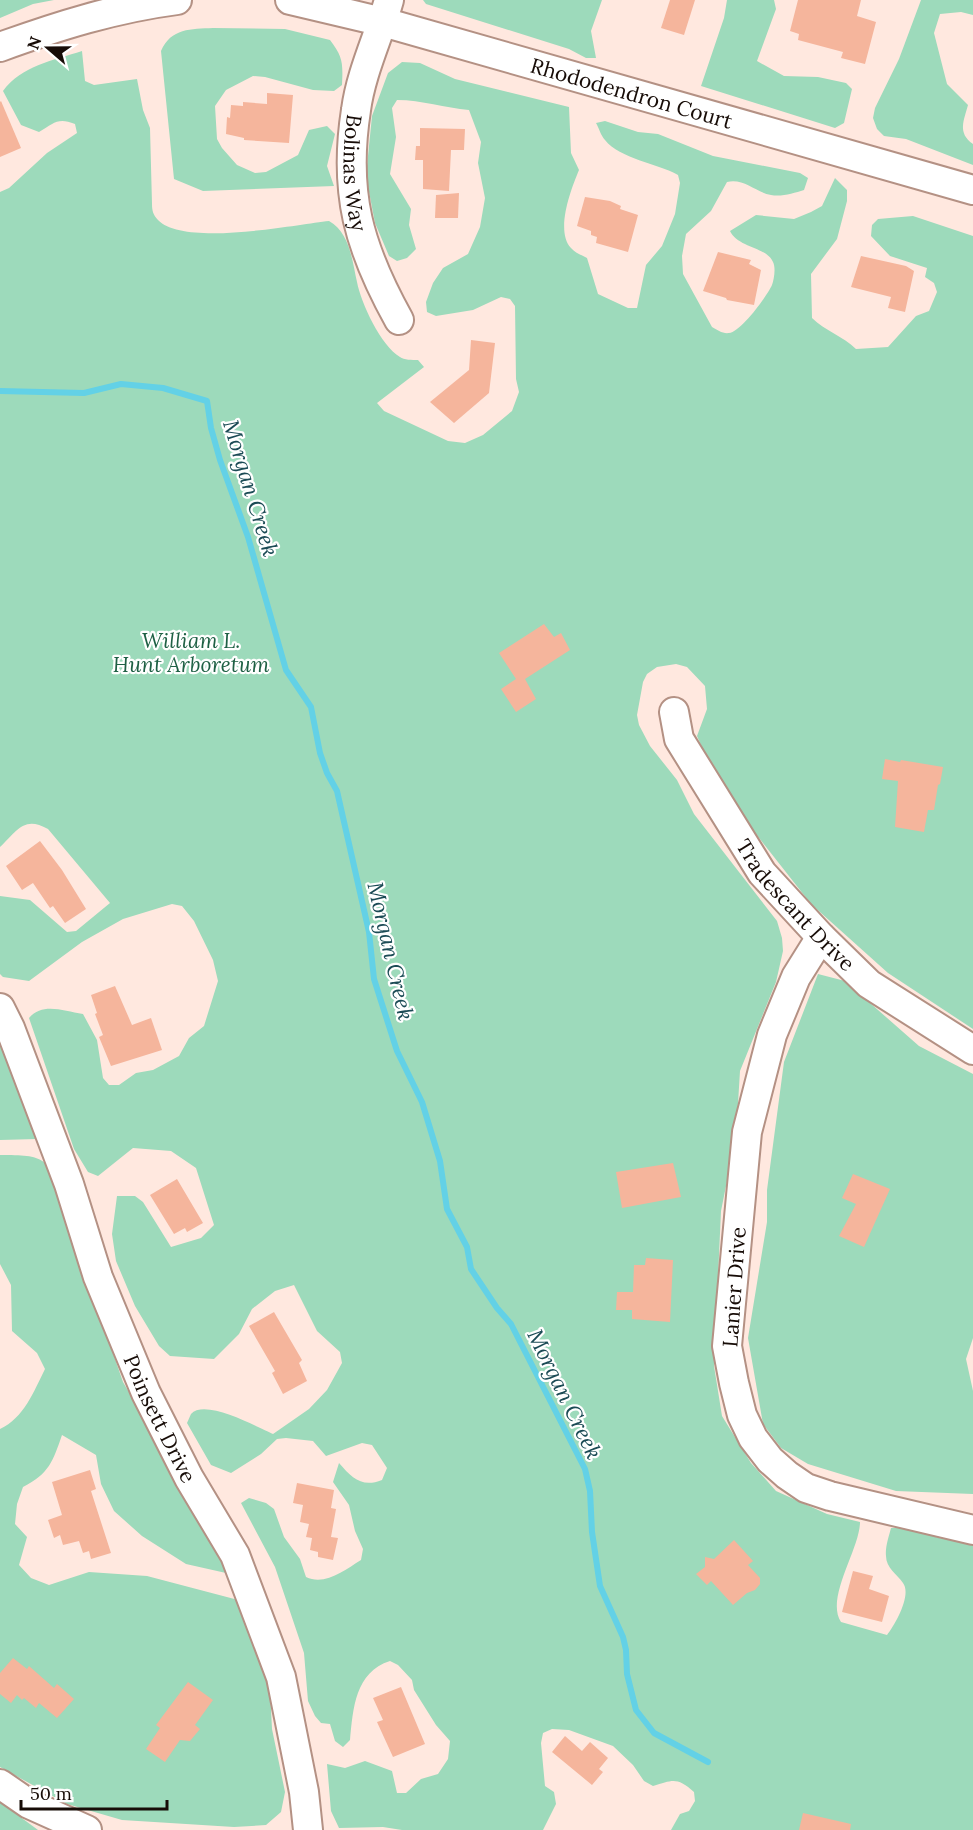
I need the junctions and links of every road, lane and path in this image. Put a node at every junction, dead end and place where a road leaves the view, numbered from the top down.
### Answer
1 (177, 0) edge
2 (290, 0) edge
3 (386, 11) edge
4 (0, 47) edge
5 (973, 190) edge
6 (399, 320) dead end
7 (674, 712) dead end
8 (821, 937) junction
9 (0, 1008) edge
10 (973, 1050) edge
11 (973, 1530) edge
12 (0, 1784) edge
13 (87, 1830) edge
14 (308, 1830) edge

1 - 4 street
2 - 3 street, Rhododendron Court
3 - 5 street, Rhododendron Court
3 - 6 street, Bolinas Way
7 - 8 street, Tradescant Drive
8 - 10 street, Tradescant Drive
8 - 11 street, Lanier Drive
9 - 14 street, Poinsett Drive
12 - 13 street

